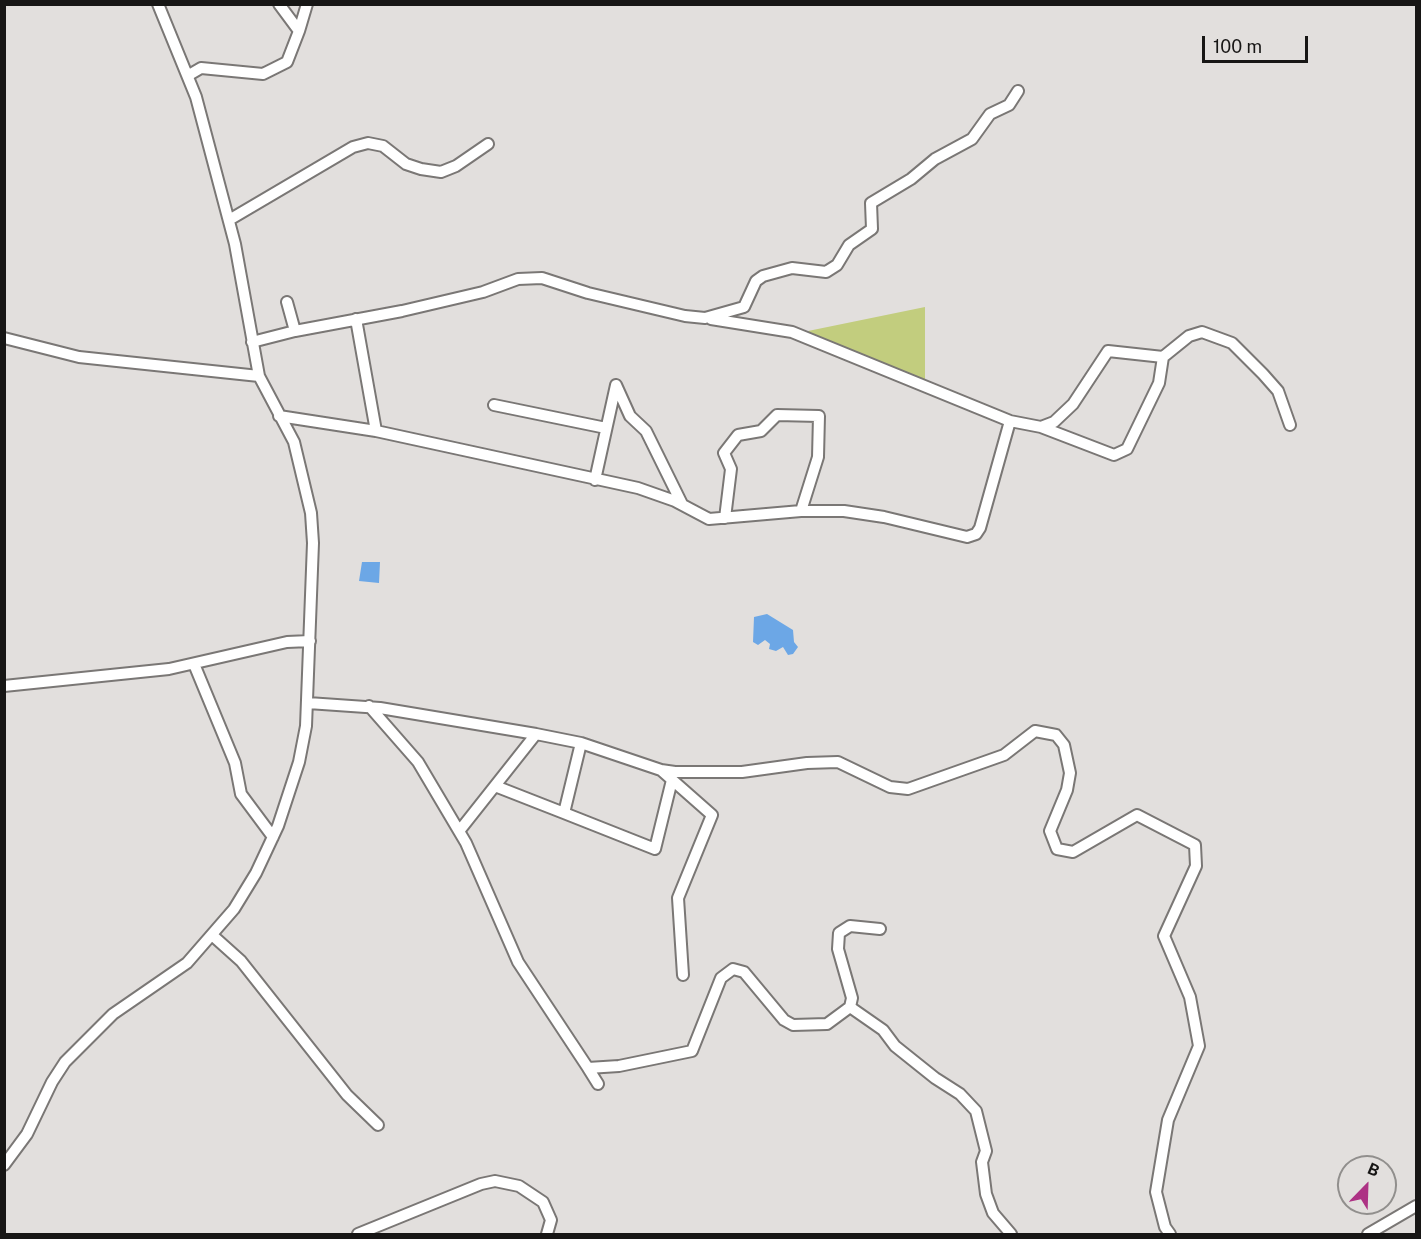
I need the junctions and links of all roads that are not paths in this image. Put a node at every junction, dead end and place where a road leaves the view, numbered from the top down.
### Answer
1 (158, 4) edge
2 (279, 4) edge
3 (307, 4) edge
4 (299, 31) junction
5 (189, 75) junction
6 (1018, 91) dead end
7 (488, 144) dead end
8 (229, 220) junction
9 (288, 302) dead end
10 (705, 318) junction
11 (356, 319) junction
12 (295, 331) junction
13 (4, 338) edge
14 (252, 342) junction
15 (1163, 357) junction
16 (259, 376) junction
17 (494, 405) dead end
18 (279, 416) junction
19 (1010, 421) junction
20 (1290, 425) dead end
21 (1041, 427) junction
22 (606, 429) junction
23 (376, 431) junction
24 (595, 480) junction
25 (683, 506) junction
26 (801, 511) junction
27 (724, 518) junction
28 (310, 640) junction
29 (194, 664) junction
30 (4, 686) edge
31 (308, 703) junction
32 (369, 706) junction
33 (536, 734) junction
34 (581, 743) junction
35 (661, 770) junction
36 (672, 780) junction
37 (495, 786) junction
38 (564, 813) junction
39 (460, 830) junction
40 (273, 837) junction
41 (880, 929) dead end
42 (212, 935) junction
43 (682, 975) dead end
44 (850, 1007) junction
45 (588, 1068) junction
46 (598, 1083) dead end
47 (378, 1125) dead end
48 (4, 1165) edge
49 (1416, 1206) edge
50 (358, 1234) edge
51 (547, 1234) edge
52 (1011, 1234) edge
53 (1170, 1234) edge
54 (1368, 1234) edge

1 - 5 street
2 - 4 street
3 - 4 street
4 - 5 street
5 - 8 street
6 - 10 street
7 - 8 street
8 - 14 street
9 - 12 street
10 - 11 street
10 - 19 street
11 - 12 street
11 - 23 street
12 - 14 street
13 - 16 street
14 - 16 street
15 - 20 street
15 - 21 street
15 - 21 street
16 - 18 street
17 - 22 street
18 - 23 street
18 - 28 street
19 - 21 street
19 - 26 street
22 - 24 street
22 - 25 street
23 - 24 street
24 - 25 street
25 - 27 street
26 - 27 street
26 - 27 street
28 - 29 street
28 - 31 street
29 - 30 street
29 - 40 street
31 - 32 street
31 - 40 street
32 - 33 street
32 - 39 street
33 - 34 street
33 - 37 street
34 - 35 street
34 - 38 street
35 - 36 street
35 - 53 street
36 - 38 street
36 - 43 street
37 - 38 street
37 - 39 street
39 - 45 street
40 - 42 street
41 - 44 street
42 - 47 street
42 - 48 street
44 - 45 street
44 - 52 street
45 - 46 street
49 - 54 street
50 - 51 street

